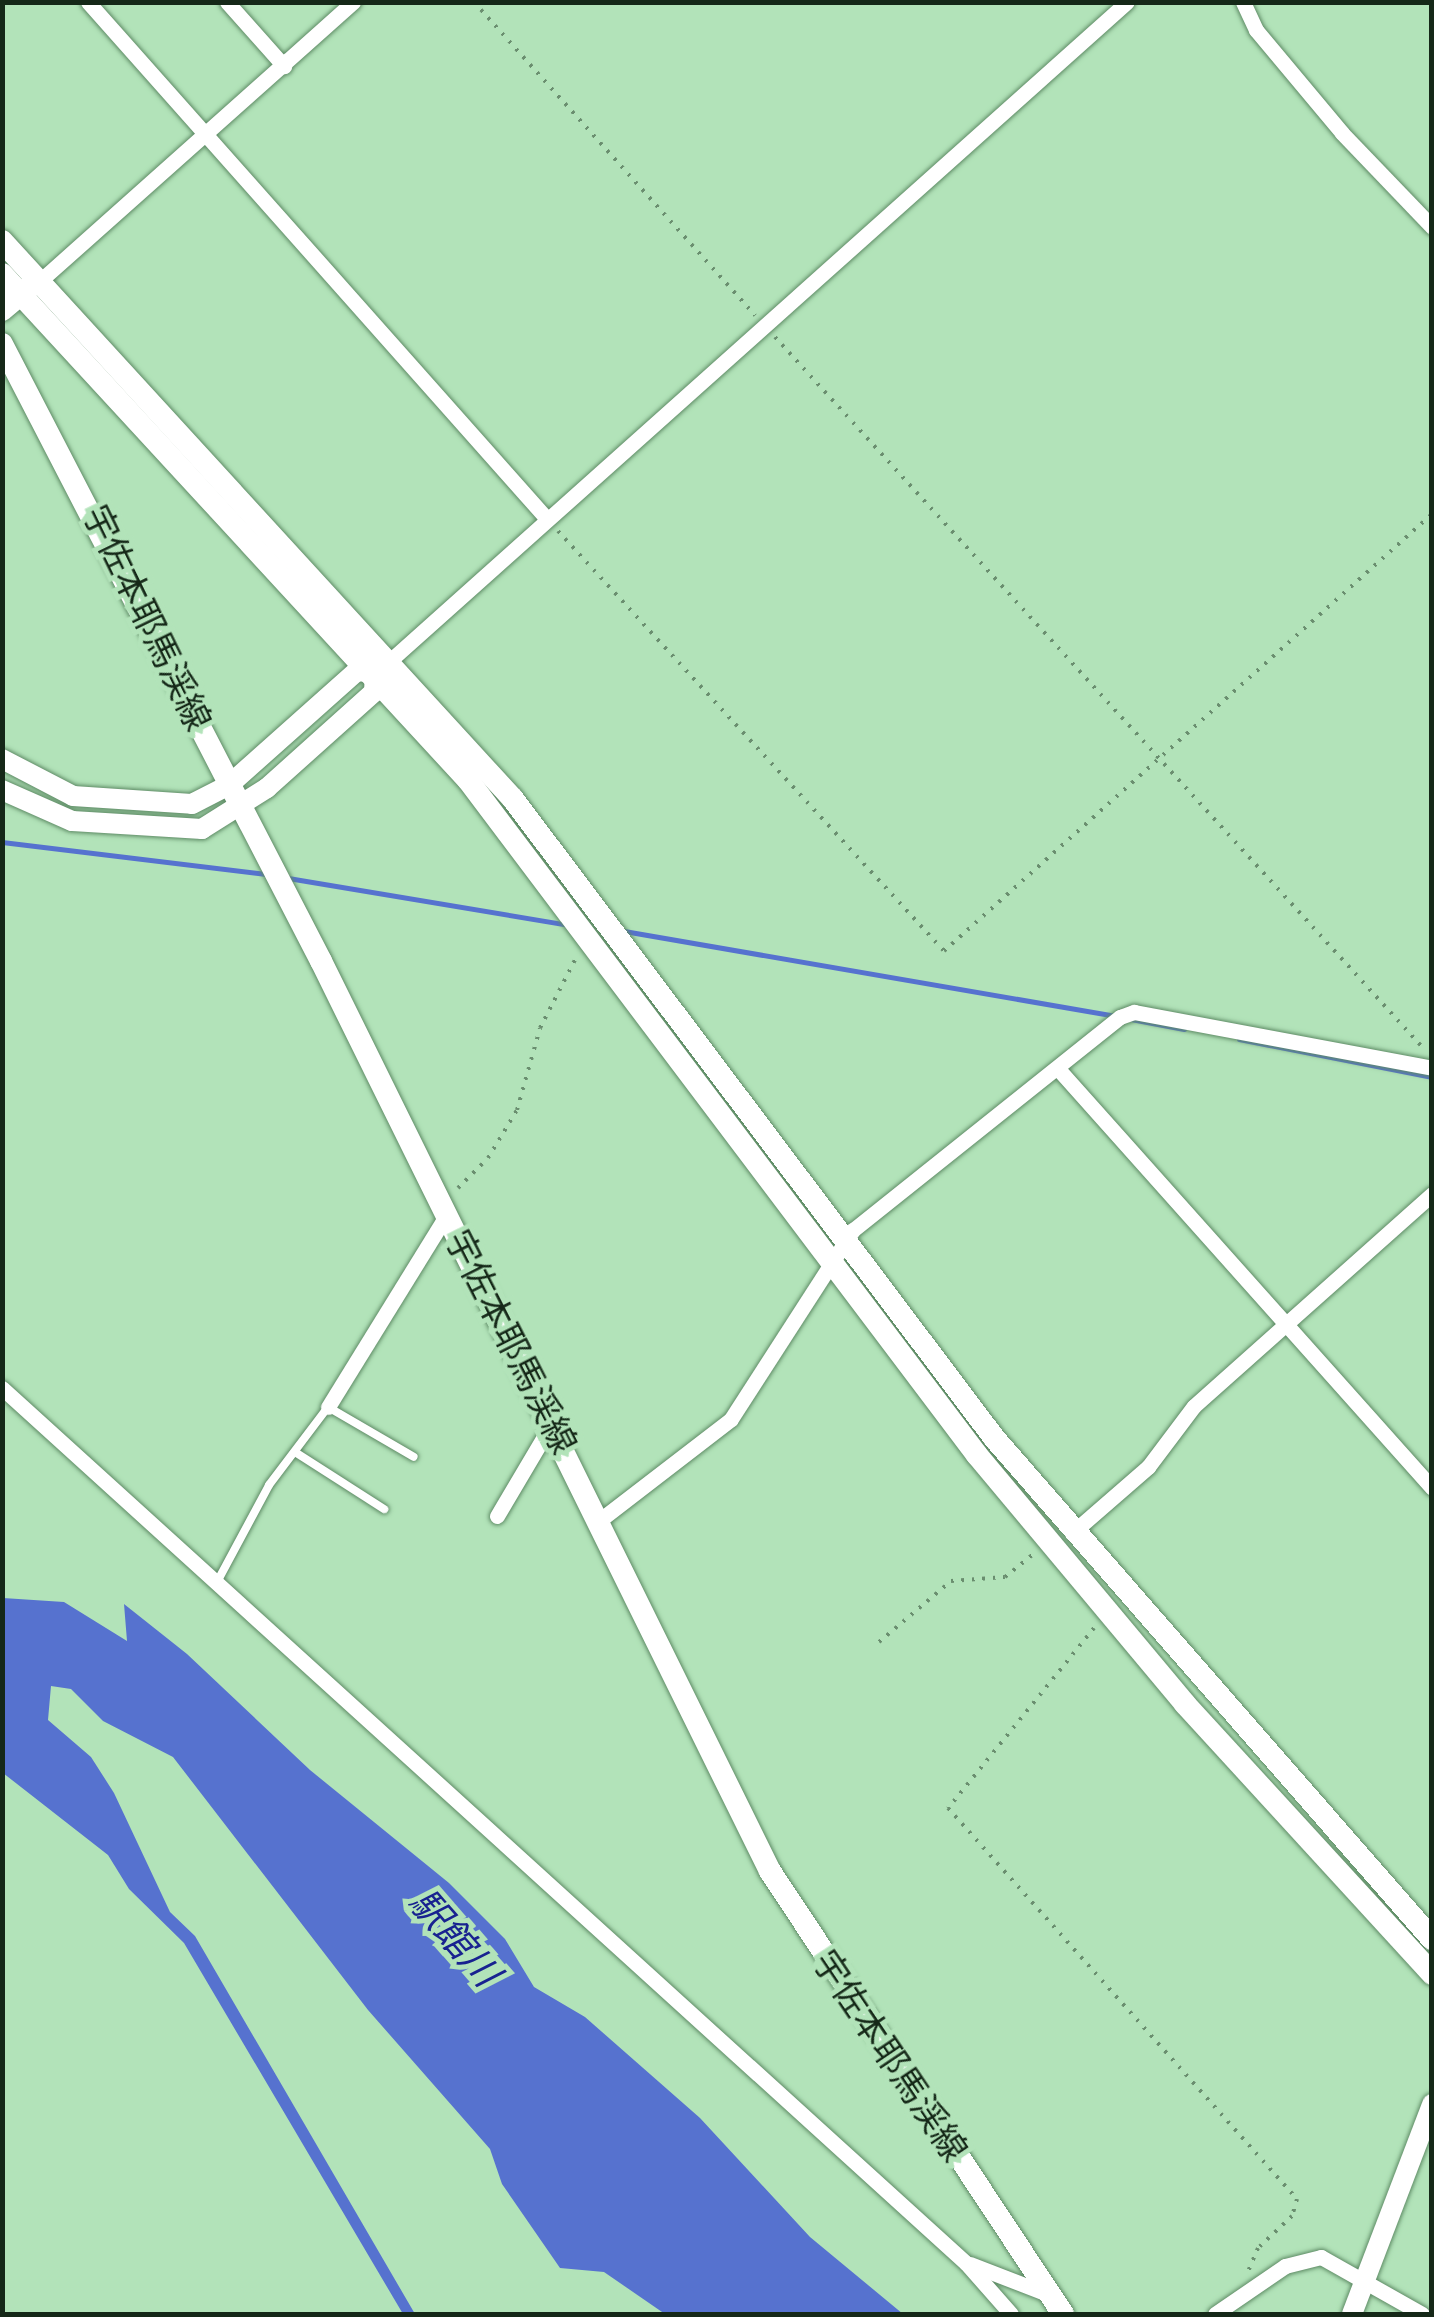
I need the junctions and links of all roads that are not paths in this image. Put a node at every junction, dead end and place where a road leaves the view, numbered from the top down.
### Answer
1 (88, 2) edge
2 (227, 2) edge
3 (353, 2) edge
4 (1126, 2) edge
5 (1243, 2) edge
6 (284, 66) junction
7 (207, 136) junction
8 (1432, 227) edge
9 (2, 241) edge
10 (2, 274) edge
11 (40, 280) junction
12 (19, 292) junction
13 (2, 310) edge
14 (2, 344) edge
15 (547, 519) junction
16 (383, 666) junction
17 (2, 760) edge
18 (229, 784) junction
19 (2, 790) edge
20 (242, 808) junction
21 (1432, 1068) edge
22 (1060, 1071) junction
23 (1432, 1194) edge
24 (444, 1208) junction
25 (837, 1255) junction
26 (1285, 1324) junction
27 (2, 1388) edge
28 (328, 1406) junction
29 (552, 1423) junction
30 (295, 1452) junction
31 (414, 1457) dead end
32 (1432, 1488) edge
33 (384, 1509) dead end
34 (497, 1516) dead end
35 (600, 1520) junction
36 (1072, 1532) junction
37 (216, 1584) junction
38 (1432, 1939) edge
39 (1432, 1974) edge
40 (1432, 2104) edge
41 (966, 2263) junction
42 (1366, 2281) junction
43 (1056, 2305) edge
44 (1011, 2314) edge
45 (1215, 2314) edge
46 (1352, 2314) edge
47 (1422, 2314) edge

1 - 7 street
2 - 6 street
3 - 6 street
4 - 15 street
5 - 8 street
6 - 7 street
7 - 11 street
7 - 15 street
9 - 11 main road
10 - 12 main road
11 - 12 main road
11 - 16 main road
12 - 13 main road
12 - 16 main road
14 - 18 main road, 宇佐本耶馬渓線
15 - 16 street
16 - 18 street
16 - 20 street
16 - 25 main road
16 - 25 main road
17 - 18 street
18 - 20 main road, 宇佐本耶馬渓線
19 - 20 street
20 - 24 main road, 宇佐本耶馬渓線
21 - 22 street
22 - 25 street
22 - 26 street
23 - 26 street
24 - 28 street
24 - 29 main road, 宇佐本耶馬渓線
25 - 35 street
25 - 36 main road
25 - 39 main road
26 - 32 street
26 - 36 street
27 - 37 street
28 - 30 lane
28 - 31 lane
29 - 34 street
29 - 35 main road, 宇佐本耶馬渓線
30 - 33 lane
30 - 37 lane
35 - 43 main road, 宇佐本耶馬渓線
36 - 38 main road
37 - 41 street
40 - 42 street
41 - 43 street
41 - 44 street
42 - 45 street
42 - 46 street
42 - 47 street

